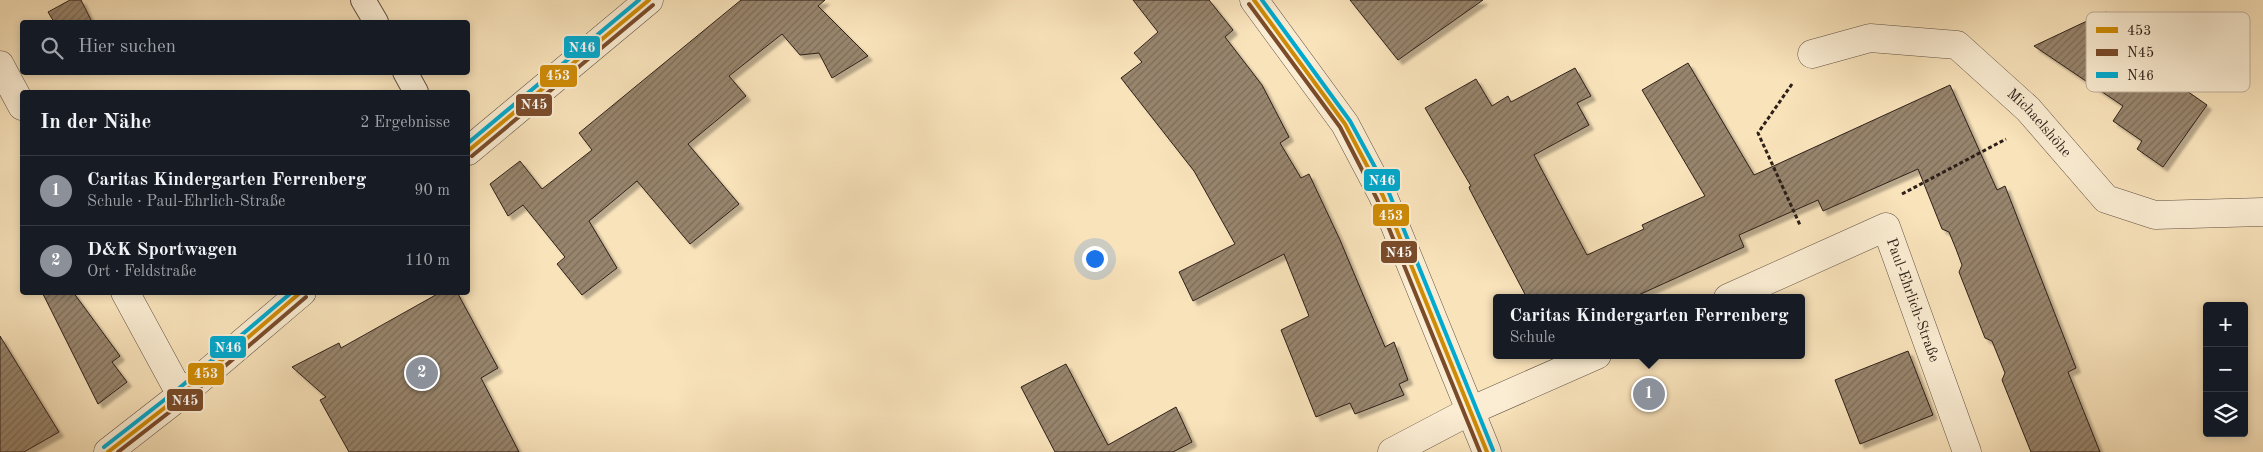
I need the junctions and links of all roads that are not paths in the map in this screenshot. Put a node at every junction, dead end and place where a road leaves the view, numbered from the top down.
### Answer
1 (363, 0) edge
2 (648, 0) edge
3 (1254, 0) edge
4 (375, 20) edge
5 (1812, 54) road end
6 (0, 65) edge
7 (406, 75) edge
8 (415, 90) edge
9 (20, 102) edge
10 (470, 149) edge
11 (2263, 212) edge
12 (1737, 294) edge
13 (127, 295) edge
14 (298, 295) edge
15 (1588, 359) edge
16 (181, 395) junction
17 (1470, 411) junction
18 (108, 452) edge
19 (1392, 452) edge
20 (1487, 452) edge
21 (1967, 452) edge

1 - 4 lane
2 - 10 street
3 - 17 street
5 - 11 street, Michaelshöhe
6 - 9 street
7 - 8 lane
12 - 21 street, Paul-Ehrlich-Straße
13 - 16 street
14 - 16 street
15 - 17 street
16 - 18 street
17 - 19 street
17 - 20 street

